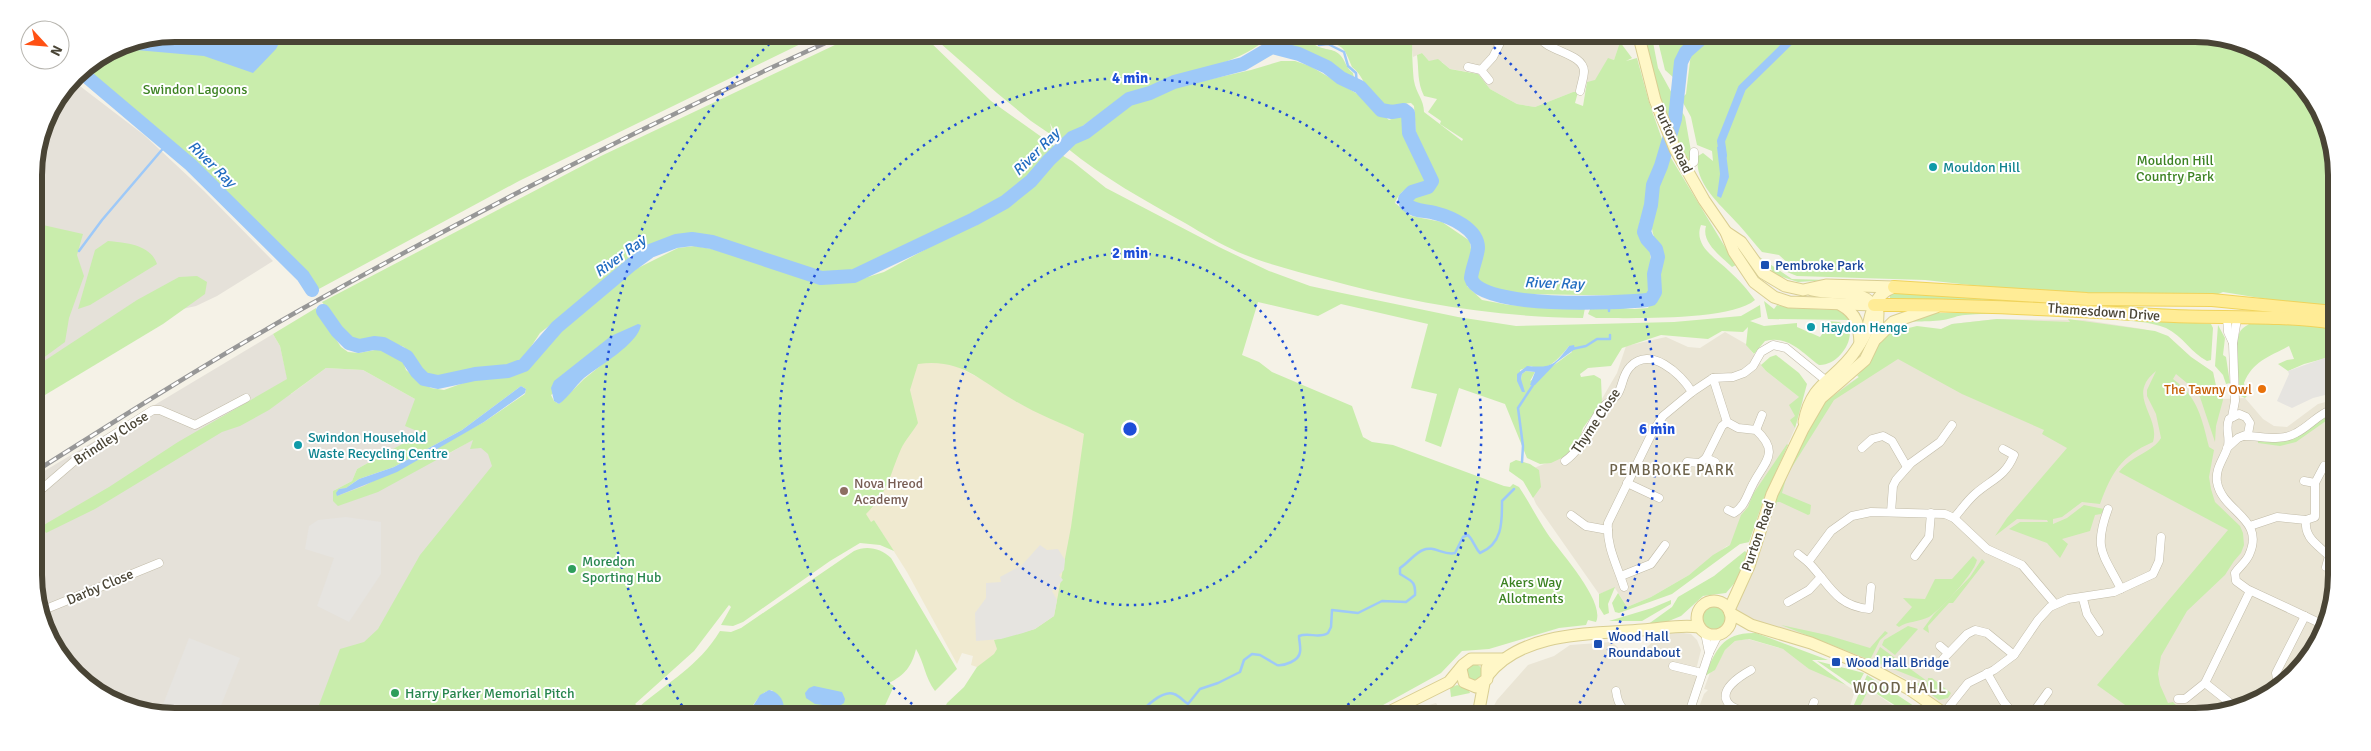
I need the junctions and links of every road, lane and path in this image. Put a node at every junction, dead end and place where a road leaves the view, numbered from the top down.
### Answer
1 (1500, 42) edge
2 (1543, 42) edge
3 (1640, 42) edge
4 (1468, 67) dead end
5 (1481, 70) junction
6 (1489, 80) dead end
7 (1580, 91) dead end
8 (1694, 152) dead end
9 (1685, 168) junction
10 (1726, 232) junction
11 (1894, 287) junction
12 (1812, 290) junction
13 (1840, 304) junction
14 (1874, 305) junction
15 (1943, 305) junction
16 (2232, 310) junction
17 (2328, 312) edge
18 (2328, 322) edge
19 (1875, 341) junction
20 (1860, 343) junction
21 (1712, 378) junction
22 (1829, 384) junction
23 (1692, 392) junction
24 (246, 398) dead end
25 (2235, 401) junction
26 (2328, 411) edge
27 (2242, 415) junction
28 (1762, 416) dead end
29 (2232, 417) junction
30 (1727, 422) junction
31 (2250, 423) junction
32 (1952, 425) dead end
33 (1756, 430) junction
34 (2229, 433) junction
35 (2268, 436) junction
36 (2242, 437) junction
37 (1862, 448) dead end
38 (2227, 448) junction
39 (2003, 449) dead end
40 (1706, 458) junction
41 (1565, 461) dead end
42 (1714, 462) dead end
43 (1907, 466) junction
44 (2324, 466) dead end
45 (1684, 468) dead end
46 (2304, 481) dead end
47 (2315, 483) junction
48 (1627, 484) junction
49 (43, 488) edge
50 (1659, 498) dead end
51 (2108, 508) dead end
52 (1728, 510) dead end
53 (1891, 512) junction
54 (1931, 513) junction
55 (1570, 515) dead end
56 (1954, 518) junction
57 (2306, 520) junction
58 (2250, 526) junction
59 (1608, 530) junction
60 (2161, 537) dead end
61 (1665, 546) dead end
62 (1798, 554) dead end
63 (2328, 555) edge
64 (1915, 556) dead end
65 (2328, 560) edge
66 (1808, 562) junction
67 (159, 563) dead end
68 (2326, 567) dead end
69 (1621, 576) junction
70 (1821, 577) junction
71 (1624, 587) dead end
72 (1738, 587) junction
73 (1871, 587) dead end
74 (2121, 589) junction
75 (2250, 591) junction
76 (2083, 598) junction
77 (1719, 602) junction
78 (1788, 602) dead end
79 (2055, 604) junction
80 (47, 608) edge
81 (1699, 610) junction
82 (1730, 612) junction
83 (2305, 616) junction
84 (2319, 623) edge
85 (1679, 624) junction
86 (1751, 625) junction
87 (1702, 630) junction
88 (1722, 632) junction
89 (2099, 632) dead end
90 (1940, 646) dead end
91 (1709, 653) junction
92 (2014, 655) junction
93 (1502, 659) junction
94 (1480, 660) junction
95 (1673, 666) dead end
96 (1461, 669) junction
97 (1751, 670) dead end
98 (1702, 673) junction
99 (1987, 673) junction
100 (1486, 679) junction
101 (2278, 679) edge
102 (1449, 682) junction
103 (2204, 683) junction
104 (1467, 684) junction
105 (1616, 691) dead end
106 (2048, 692) dead end
107 (2178, 700) dead end
108 (1814, 702) dead end
109 (2231, 704) edge
110 (1396, 708) edge
111 (1477, 708) edge
112 (1479, 708) edge
113 (1622, 708) edge
114 (1691, 708) edge
115 (1735, 708) edge
116 (1812, 708) edge
117 (1936, 708) edge
118 (1951, 708) edge
119 (2009, 708) edge
120 (2036, 708) edge

1 - 5 street
2 - 7 street
3 - 9 main road, Purton Road
4 - 5 street
5 - 6 street
8 - 9 street
9 - 10 main road, Purton Road
10 - 12 main road, Purton Road
10 - 13 main road, Purton Road
11 - 12 main road, Purton Road
11 - 14 main road, Purton Road
11 - 16 main road, Thamesdown Drive
12 - 14 main road, Purton Road
13 - 14 main road, Purton Road
13 - 20 main road
14 - 15 main road, Thamesdown Drive
14 - 19 main road, Purton Road
14 - 20 main road, Purton Road
15 - 16 main road, Thamesdown Drive
15 - 19 main road, Purton Road
16 - 17 main road, Thamesdown Drive
16 - 18 main road, Thamesdown Drive
16 - 25 street
19 - 22 main road, Purton Road
20 - 22 main road, Purton Road
21 - 22 street
21 - 23 street
21 - 30 street
22 - 72 main road, Purton Road
23 - 41 street, Thyme Close
23 - 48 street
24 - 49 street, Brindley Close
25 - 27 street
25 - 29 street
26 - 35 street
27 - 29 street
27 - 31 street
28 - 33 street
29 - 34 street
30 - 33 street
30 - 40 street
31 - 35 street
31 - 36 street
32 - 43 street
33 - 52 street
34 - 36 street
34 - 38 street
35 - 36 street
36 - 38 street
37 - 43 street
38 - 58 street
39 - 56 street
40 - 42 street
40 - 45 street
43 - 53 street
44 - 47 street
46 - 47 street
47 - 57 street
48 - 50 street
48 - 59 street
51 - 74 street
53 - 54 street
53 - 66 street
54 - 56 street
54 - 64 street
55 - 59 street
56 - 79 street
57 - 58 street
57 - 63 street
58 - 75 street
59 - 69 street
60 - 74 street
61 - 69 street
62 - 66 street
65 - 68 street
66 - 70 street
67 - 80 street, Darby Close
69 - 71 street
70 - 73 street
70 - 78 street
72 - 77 main road, Purton Road
72 - 82 main road, Purton Road
74 - 76 street
75 - 83 street
75 - 103 street
76 - 79 street
76 - 89 street
77 - 81 main road
77 - 82 main road
79 - 92 street
81 - 85 main road
81 - 87 main road
82 - 86 main road
82 - 88 main road
83 - 84 street
83 - 101 street
85 - 87 main road
85 - 93 main road
86 - 88 main road
86 - 117 main road
87 - 88 main road
87 - 91 street
88 - 91 street
90 - 92 street
91 - 98 street
92 - 99 street
93 - 94 main road
93 - 100 main road
94 - 96 main road
94 - 100 main road
95 - 98 street
96 - 102 main road
96 - 104 main road
97 - 115 street
98 - 114 street
99 - 118 street
99 - 119 street
100 - 104 main road
100 - 112 main road
102 - 104 main road
102 - 110 main road
103 - 107 street
103 - 109 street
104 - 111 main road
105 - 113 street
106 - 120 street
108 - 116 street

